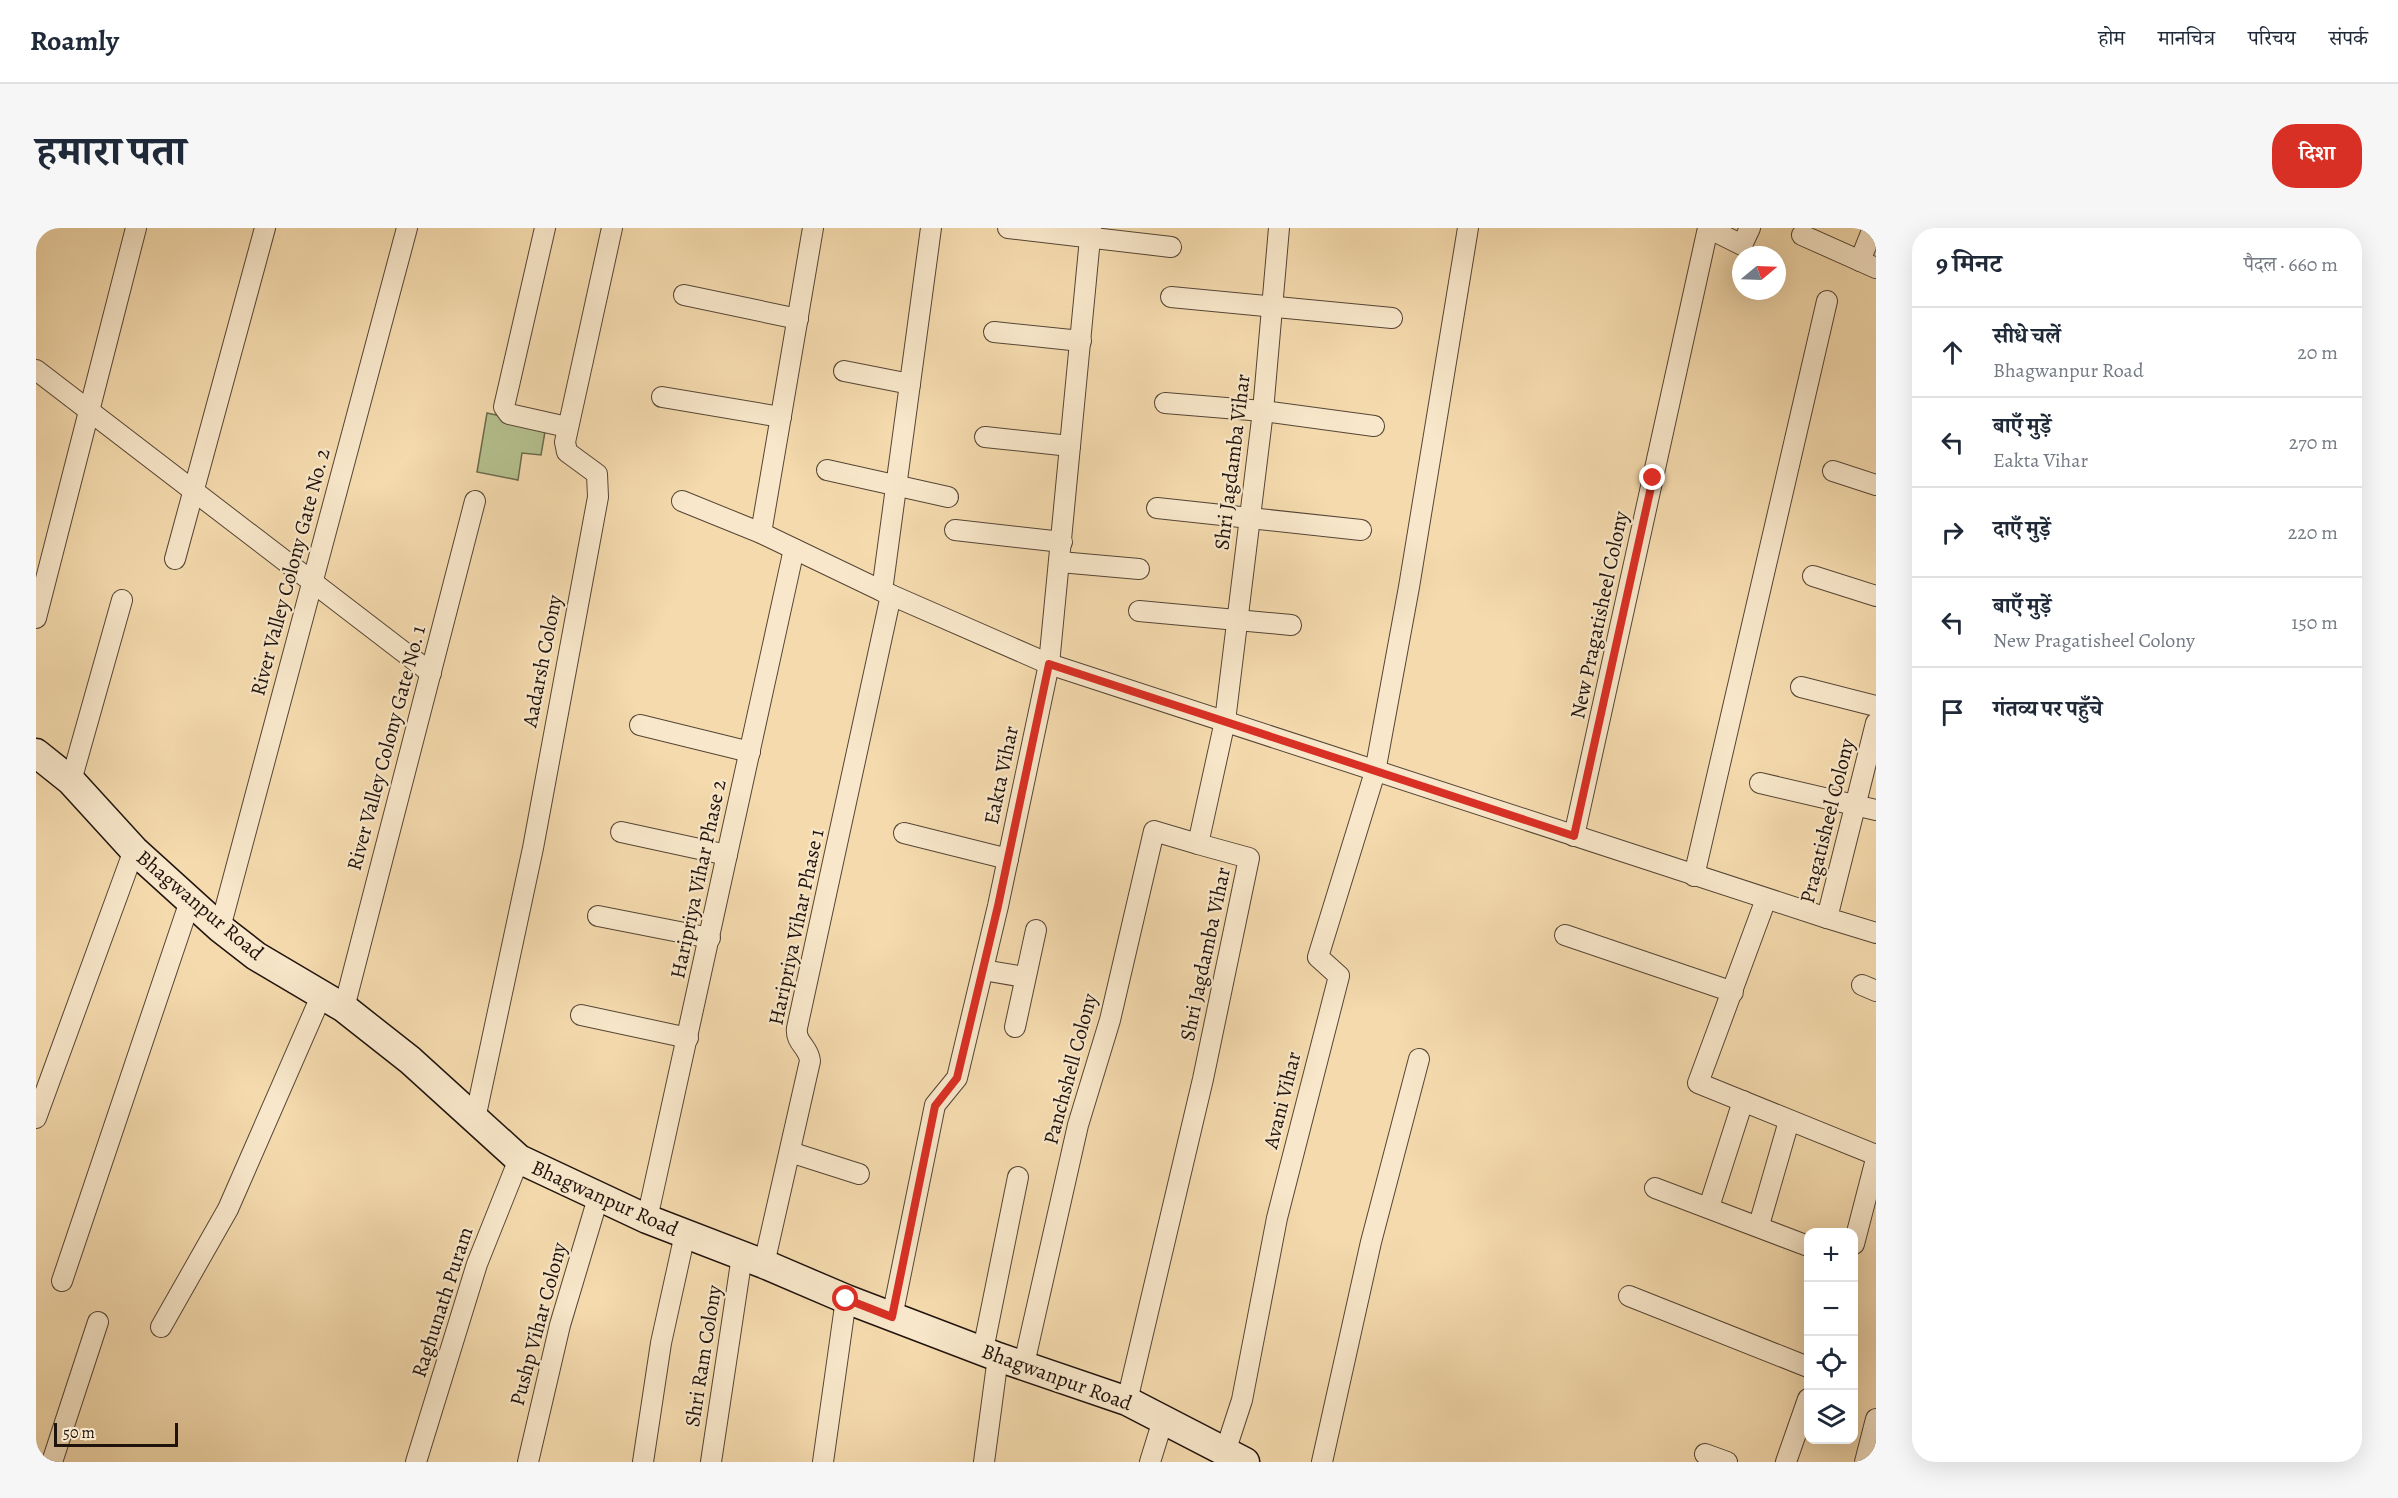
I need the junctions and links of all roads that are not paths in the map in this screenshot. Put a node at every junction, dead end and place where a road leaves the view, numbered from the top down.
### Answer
1 (136, 228) edge
2 (265, 228) edge
3 (407, 228) edge
4 (545, 228) edge
5 (612, 228) edge
6 (813, 228) edge
7 (931, 228) edge
8 (1008, 228) edge
9 (1279, 228) edge
10 (1468, 228) edge
11 (1708, 228) edge
12 (1750, 228) edge
13 (1873, 228) edge
14 (1091, 232) edge
15 (1802, 235) dead end
16 (1171, 247) dead end
17 (1868, 265) edge
18 (684, 295) dead end
19 (1171, 297) dead end
20 (1827, 301) dead end
21 (1272, 307) junction
22 (1392, 318) dead end
23 (798, 319) junction
24 (994, 332) dead end
25 (1080, 341) junction
26 (36, 370) edge
27 (844, 371) dead end
28 (910, 384) junction
29 (662, 397) dead end
30 (1166, 403) dead end
31 (1263, 411) junction
32 (91, 412) junction
33 (781, 417) junction
34 (1374, 426) dead end
35 (567, 427) junction
36 (986, 437) dead end
37 (1070, 446) junction
38 (827, 470) dead end
39 (1833, 471) dead end
40 (897, 485) junction
41 (1876, 485) edge
42 (192, 490) junction
43 (948, 497) dead end
44 (475, 501) dead end
45 (682, 501) dead end
46 (1157, 508) dead end
47 (1250, 517) junction
48 (955, 530) dead end
49 (1361, 530) dead end
50 (761, 533) junction
51 (1062, 542) junction
52 (794, 549) junction
53 (175, 559) dead end
54 (1060, 562) junction
55 (1139, 569) dead end
56 (1813, 576) dead end
57 (313, 582) junction
58 (887, 593) junction
59 (1876, 596) edge
60 (122, 600) dead end
61 (1139, 611) dead end
62 (36, 618) edge
63 (1238, 621) junction
64 (1291, 625) dead end
65 (1049, 664) junction
66 (431, 673) junction
67 (1800, 687) dead end
68 (1876, 706) edge
69 (1225, 721) junction
70 (1876, 723) edge
71 (640, 725) dead end
72 (750, 752) junction
73 (36, 753) edge
74 (1375, 772) junction
75 (71, 781) junction
76 (1760, 783) dead end
77 (1855, 805) junction
78 (1876, 810) edge
79 (621, 832) dead end
80 (904, 833) dead end
81 (1574, 836) junction
82 (1198, 844) junction
83 (134, 850) junction
84 (727, 855) junction
85 (1008, 859) junction
86 (1694, 876) junction
87 (1766, 899) junction
88 (190, 901) junction
89 (598, 916) dead end
90 (1827, 918) junction
91 (220, 928) junction
92 (1035, 930) dead end
93 (1876, 933) edge
94 (1565, 935) dead end
95 (710, 938) junction
96 (983, 970) junction
97 (1024, 977) junction
98 (1733, 992) junction
99 (333, 1001) junction
100 (581, 1015) dead end
101 (1015, 1027) dead end
102 (688, 1038) junction
103 (1419, 1059) dead end
104 (1743, 1101) junction
105 (36, 1118) edge
106 (475, 1119) junction
107 (1789, 1121) junction
108 (790, 1152) junction
109 (1876, 1157) edge
110 (519, 1159) junction
111 (859, 1174) dead end
112 (1018, 1177) dead end
113 (1655, 1188) dead end
114 (598, 1198) junction
115 (1709, 1207) junction
116 (647, 1220) junction
117 (1758, 1225) junction
118 (1858, 1229) edge
119 (685, 1234) junction
120 (1804, 1244) edge
121 (753, 1260) junction
122 (62, 1281) dead end
123 (1629, 1296) dead end
124 (846, 1299) junction
125 (892, 1317) junction
126 (98, 1322) dead end
127 (161, 1327) dead end
128 (1002, 1357) junction
129 (1804, 1365) edge
130 (1127, 1401) junction
131 (1804, 1413) edge
132 (1876, 1419) edge
133 (1163, 1420) junction
134 (1705, 1455) dead end
135 (1235, 1457) edge
136 (52, 1462) edge
137 (416, 1462) edge
138 (528, 1462) edge
139 (643, 1462) edge
140 (711, 1462) edge
141 (823, 1462) edge
142 (984, 1462) edge
143 (1150, 1462) edge
144 (1322, 1462) edge
145 (1727, 1462) edge
146 (1786, 1462) edge
147 (1865, 1462) edge

1 - 32 street
2 - 42 street
3 - 57 street, River Valley Colony Gate No. 2
4 - 35 street
5 - 35 street, Aadarsh Colony
6 - 23 street
7 - 28 street, Haripriya Vihar Phase 1
8 - 14 street
9 - 21 street, Shri Jagdamba Vihar
10 - 74 street
11 - 12 street
11 - 81 street, New Pragatisheel Colony
13 - 17 street
14 - 16 street
14 - 25 street, Eakta Vihar
15 - 17 street
18 - 23 street
19 - 21 street
20 - 86 street
21 - 22 street
21 - 31 street, Shri Jagdamba Vihar
23 - 33 street
24 - 25 street
25 - 37 street, Eakta Vihar
26 - 32 street
27 - 28 street
28 - 40 street, Haripriya Vihar Phase 1
29 - 33 street
30 - 31 street
31 - 34 street
31 - 47 street, Shri Jagdamba Vihar
32 - 42 street
32 - 62 street
33 - 50 street
35 - 106 street, Aadarsh Colony
36 - 37 street
37 - 51 street, Eakta Vihar
38 - 40 street
39 - 41 street
40 - 43 street
40 - 58 street, Haripriya Vihar Phase 1
42 - 53 street
42 - 57 street
44 - 66 street, River Valley Colony Gate No. 1
45 - 50 street
46 - 47 street
47 - 49 street
47 - 63 street, Shri Jagdamba Vihar
48 - 51 street
50 - 52 street
51 - 54 street, Eakta Vihar
52 - 58 street
52 - 72 street, Haripriya Vihar Phase 2
54 - 55 street
54 - 65 street, Eakta Vihar
56 - 59 street
57 - 66 street
57 - 91 street, River Valley Colony Gate No. 2
58 - 65 street
58 - 108 street, Haripriya Vihar Phase 1
60 - 75 street
61 - 63 street
63 - 64 street
63 - 69 street, Shri Jagdamba Vihar
65 - 69 street
65 - 85 street, Eakta Vihar
66 - 99 street, River Valley Colony Gate No. 1
67 - 68 street
69 - 74 street
69 - 82 street, Shri Jagdamba Vihar
70 - 77 street, Pragatisheel Colony
71 - 72 street
72 - 84 street, Haripriya Vihar Phase 2
73 - 75 street, Bhagwanpur Road
74 - 81 street
74 - 135 street, Avani Vihar
75 - 83 street, Bhagwanpur Road
76 - 77 street
77 - 78 street
77 - 90 street, Pragatisheel Colony
79 - 84 street
80 - 85 street
81 - 86 street
82 - 128 street, Panchshell Colony
82 - 130 street, Shri Jagdamba Vihar
83 - 88 street, Bhagwanpur Road
83 - 105 street
84 - 95 street, Haripriya Vihar Phase 2
85 - 96 street, Eakta Vihar
86 - 87 street
87 - 90 street
87 - 98 street
88 - 91 street, Bhagwanpur Road
88 - 122 street
89 - 95 street
90 - 93 street, Pragatisheel Colony
91 - 99 street, Bhagwanpur Road
92 - 97 street
94 - 98 street
95 - 102 street, Haripriya Vihar Phase 2
96 - 97 street
96 - 125 street, Eakta Vihar
97 - 101 street
98 - 104 street
99 - 106 street, Bhagwanpur Road
99 - 127 street, River Valley Colony Gate No. 1
100 - 102 street
102 - 116 street, Haripriya Vihar Phase 2
103 - 144 street
104 - 107 street
104 - 115 street
106 - 110 street, Bhagwanpur Road
107 - 109 street
107 - 117 street
108 - 111 street
108 - 121 street, Haripriya Vihar Phase 1
109 - 118 street
110 - 114 street, Bhagwanpur Road
110 - 137 street, Raghunath Puram
112 - 128 street
113 - 115 street
114 - 116 street, Bhagwanpur Road
114 - 138 street, Pushp Vihar Colony
115 - 117 street
116 - 119 street, Bhagwanpur Road
117 - 120 street
119 - 121 street, Bhagwanpur Road
119 - 139 street
121 - 124 street, Bhagwanpur Road
121 - 140 street, Shri Ram Colony
123 - 129 street
124 - 125 street, Bhagwanpur Road
124 - 141 street
125 - 128 street, Bhagwanpur Road
126 - 136 street
128 - 130 street, Bhagwanpur Road
128 - 142 street
130 - 133 street, Bhagwanpur Road
131 - 146 street
132 - 147 street
133 - 135 street, Bhagwanpur Road
133 - 143 street
134 - 145 street

